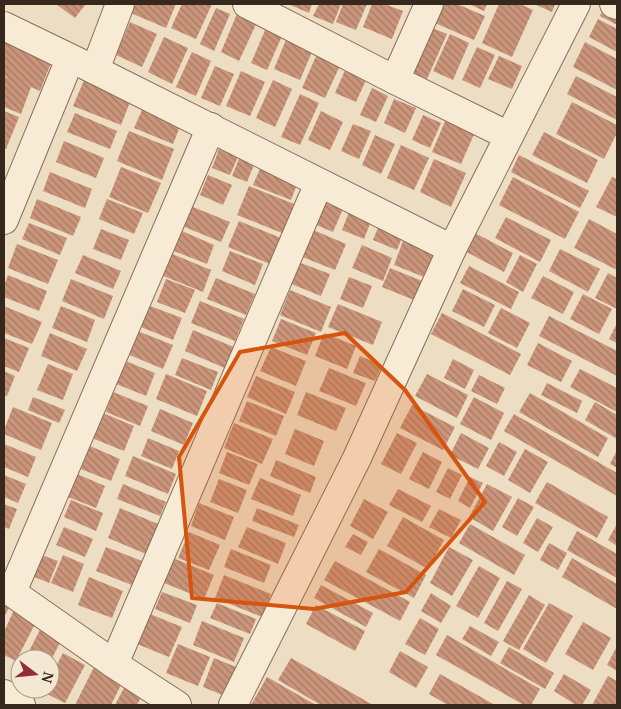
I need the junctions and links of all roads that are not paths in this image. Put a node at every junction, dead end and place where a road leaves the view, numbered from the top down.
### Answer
1 (120, 4) edge
2 (429, 4) edge
3 (576, 4) edge
4 (259, 7) edge
5 (4, 26) edge
6 (70, 59) junction
7 (95, 70) junction
8 (395, 80) junction
9 (211, 127) junction
10 (509, 136) junction
11 (319, 183) junction
12 (4, 220) edge
13 (452, 249) junction
14 (8, 590) edge
15 (114, 664) junction
16 (4, 694) edge
17 (21, 705) edge
18 (177, 705) edge
19 (233, 705) edge

1 - 7 street
2 - 8 street
3 - 10 street
4 - 8 street
5 - 6 street
6 - 7 street
6 - 12 street
7 - 9 street
8 - 10 street
9 - 11 street
9 - 14 street
10 - 13 street
11 - 13 street
11 - 15 street
13 - 19 street
14 - 15 street
15 - 18 street
16 - 17 street

